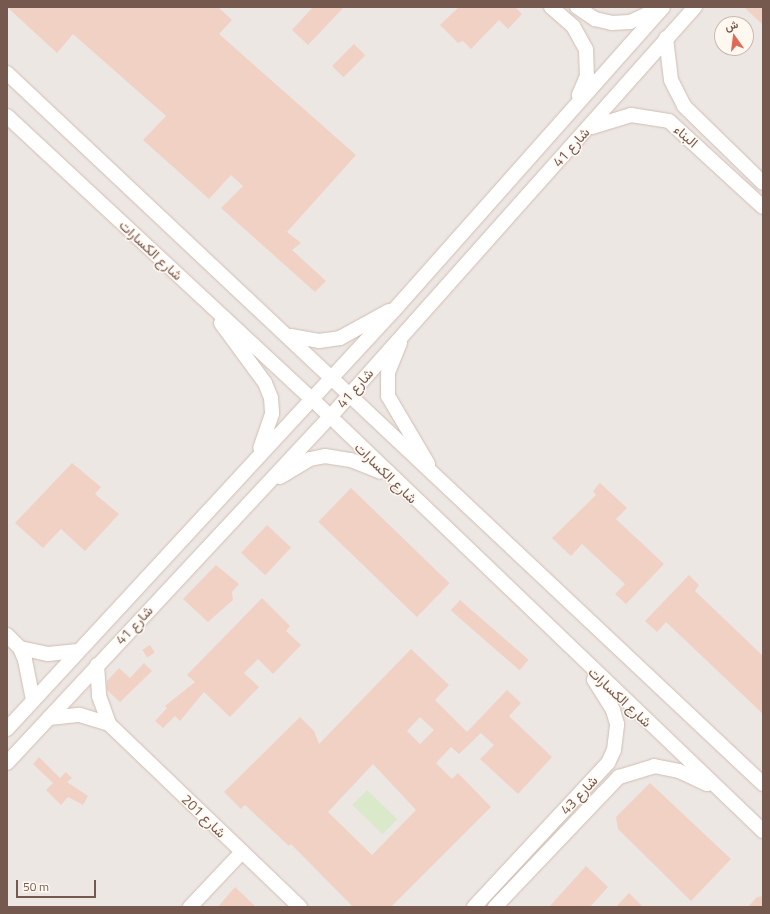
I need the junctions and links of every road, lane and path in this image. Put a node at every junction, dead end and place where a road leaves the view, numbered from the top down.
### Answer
1 (551, 7) edge
2 (577, 7) edge
3 (662, 7) edge
4 (695, 7) edge
5 (666, 38) junction
6 (7, 73) edge
7 (575, 106) junction
8 (7, 116) edge
9 (590, 127) junction
10 (7, 130) edge
11 (30, 138) junction
12 (763, 183) edge
13 (763, 207) edge
14 (206, 301) junction
15 (396, 308) junction
16 (406, 329) junction
17 (291, 336) junction
18 (332, 377) junction
19 (350, 394) junction
20 (312, 399) junction
21 (330, 417) junction
22 (255, 459) junction
23 (389, 476) junction
24 (436, 478) junction
25 (258, 492) junction
26 (7, 635) edge
27 (20, 648) junction
28 (78, 651) junction
29 (584, 663) junction
30 (97, 665) junction
31 (33, 700) junction
32 (49, 718) junction
33 (109, 724) junction
34 (7, 729) edge
35 (7, 763) edge
36 (763, 784) edge
37 (719, 790) junction
38 (763, 831) edge
39 (242, 852) junction
40 (190, 907) edge
41 (300, 907) edge
42 (474, 907) edge
43 (495, 907) edge

1 - 7 street
2 - 3 street
3 - 7 street, شارع 41
4 - 5 street, شارع 41
5 - 9 street, شارع 41
5 - 12 street, البناء
6 - 17 street
7 - 15 street, شارع 41
8 - 11 street, شارع الكسارات
9 - 13 street, البناء
9 - 16 street, شارع 41
10 - 11 street
11 - 14 street, شارع الكسارات
14 - 20 street, شارع الكسارات
14 - 22 street
15 - 17 street
15 - 18 street, شارع 41
16 - 19 street, شارع 41
16 - 24 street
17 - 18 street
18 - 19 street
18 - 20 street, شارع 41
19 - 21 street, شارع 41
19 - 24 street
20 - 21 street, شارع الكسارات
20 - 22 street, شارع 41
21 - 23 street, شارع الكسارات
21 - 25 street, شارع 41
22 - 28 street, شارع 41
23 - 25 street
23 - 29 street, شارع الكسارات
24 - 36 street
25 - 30 street, شارع 41
26 - 27 street
27 - 28 street
27 - 31 street
28 - 31 street, شارع 41
29 - 37 street, شارع الكسارات
29 - 42 street, شارع 43
30 - 32 street, شارع 41
30 - 33 street, شارع 201
31 - 34 street, شارع 41
32 - 33 street, شارع 201
32 - 35 street, شارع 41
33 - 39 street, شارع 201
37 - 38 street, شارع الكسارات
37 - 43 street, شارع 43
39 - 40 street
39 - 41 street, شارع 201

